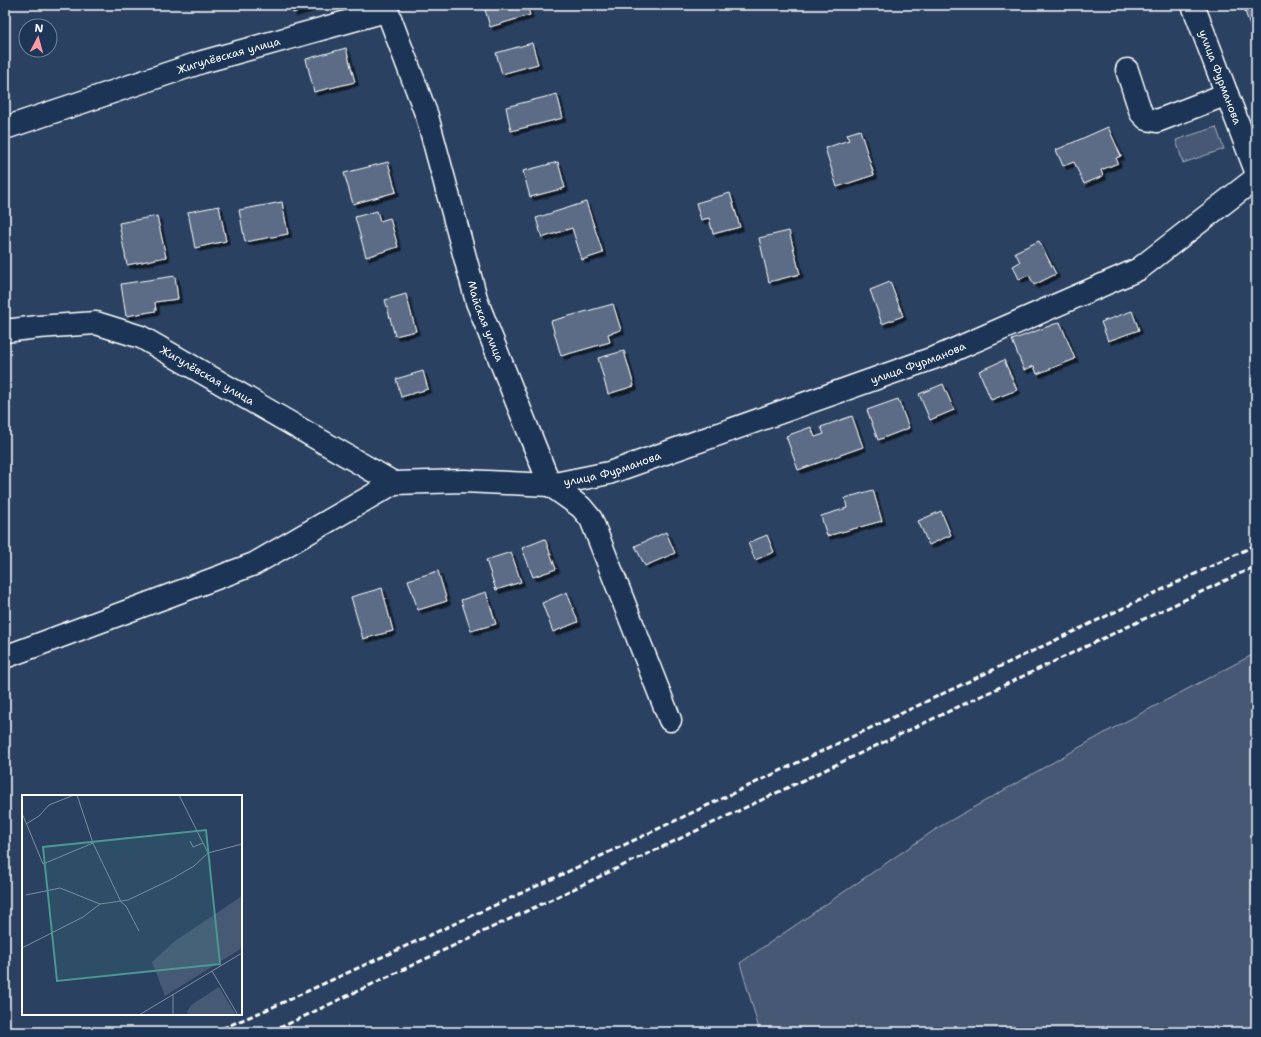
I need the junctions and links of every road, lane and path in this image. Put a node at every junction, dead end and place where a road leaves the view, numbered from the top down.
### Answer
1 (1193, 5) edge
2 (385, 8) edge
3 (1127, 70) dead end
4 (1227, 94) junction
5 (5, 128) edge
6 (1256, 171) edge
7 (1256, 178) edge
8 (5, 331) edge
9 (394, 483) junction
10 (550, 485) junction
11 (5, 657) edge
12 (670, 720) dead end

1 - 4 street, улица Фурманова
2 - 5 street, Жигулёвская улица
2 - 10 street, Майская улица
3 - 4 street
4 - 6 street, улица Фурманова
7 - 10 street, улица Фурманова
8 - 9 street, Жигулёвская улица
9 - 10 street
9 - 11 street
10 - 12 street

